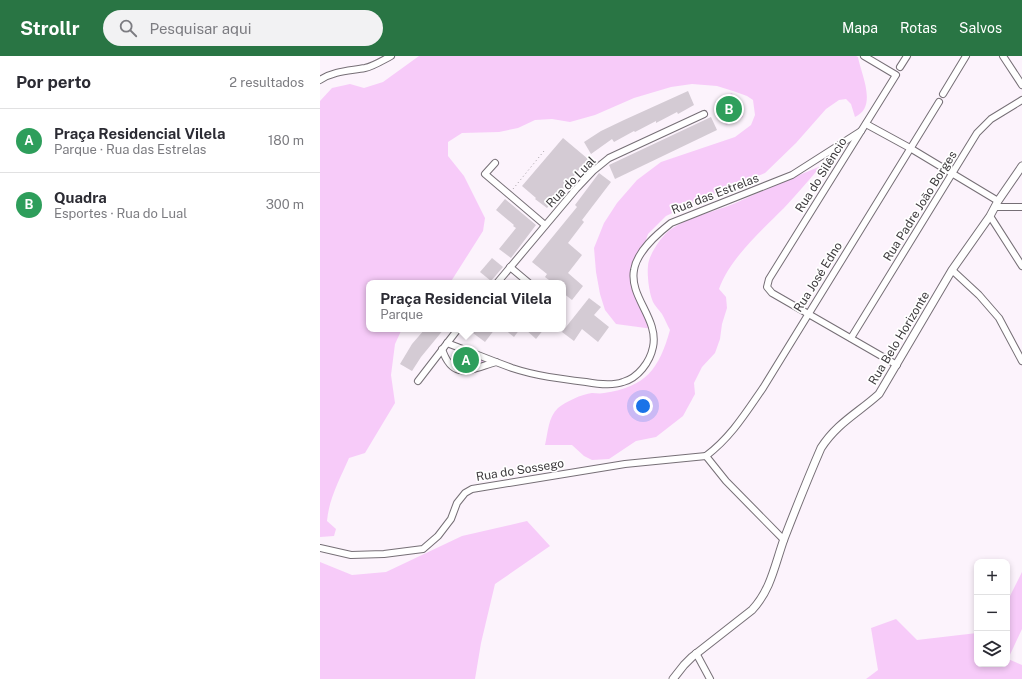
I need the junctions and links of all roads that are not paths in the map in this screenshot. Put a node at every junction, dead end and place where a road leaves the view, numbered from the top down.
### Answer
1 (391, 56) edge
2 (864, 56) edge
3 (907, 56) edge
4 (966, 56) edge
5 (1003, 56) edge
6 (900, 68) dead end
7 (320, 80) edge
8 (1022, 85) edge
9 (943, 94) dead end
10 (1022, 100) edge
11 (939, 102) dead end
12 (704, 114) dead end
13 (866, 124) junction
14 (861, 132) junction
15 (910, 148) junction
16 (494, 163) dead end
17 (1022, 166) edge
18 (953, 173) junction
19 (996, 204) junction
20 (1022, 207) edge
21 (990, 216) junction
22 (545, 225) junction
23 (1022, 266) edge
24 (510, 267) junction
25 (952, 270) junction
26 (499, 280) edge
27 (525, 280) edge
28 (807, 314) junction
29 (456, 332) edge
30 (851, 338) junction
31 (447, 343) junction
32 (442, 349) junction
33 (1022, 361) edge
34 (496, 362) junction
35 (897, 365) junction
36 (418, 381) dead end
37 (706, 456) junction
38 (784, 540) junction
39 (320, 548) edge
40 (696, 653) junction
41 (673, 679) edge
42 (710, 679) edge

1 - 7 street
2 - 13 street, Rua do Silêncio
3 - 6 street
4 - 9 street
5 - 8 street
10 - 18 street, Rua Padre João Borges
11 - 15 street, Rua José Edno
12 - 22 street, Rua do Lual
13 - 14 street, Rua do Silêncio
13 - 15 street
14 - 28 street, Rua do Silêncio
14 - 34 street, Rua das Estrelas
15 - 18 street
15 - 28 street, Rua José Edno
16 - 22 street
17 - 19 street, Rua Belo Horizonte
18 - 19 street
18 - 30 street, Rua Padre João Borges
19 - 20 street
19 - 21 street, Rua Belo Horizonte
21 - 23 street
21 - 25 street, Rua Belo Horizonte
22 - 24 street, Rua do Lual
24 - 26 street, Rua do Lual
24 - 27 street
25 - 33 street
25 - 35 street, Rua Belo Horizonte
28 - 30 street
28 - 37 street, Rua José Edno
29 - 31 street
30 - 35 street
31 - 32 street
31 - 34 street, Rua das Estrelas
32 - 34 street
32 - 36 street
35 - 38 street, Rua Belo Horizonte
37 - 38 street
37 - 39 street, Rua do Sossego
38 - 40 street, Rua Belo Horizonte
40 - 41 street, Rua Belo Horizonte
40 - 42 street

